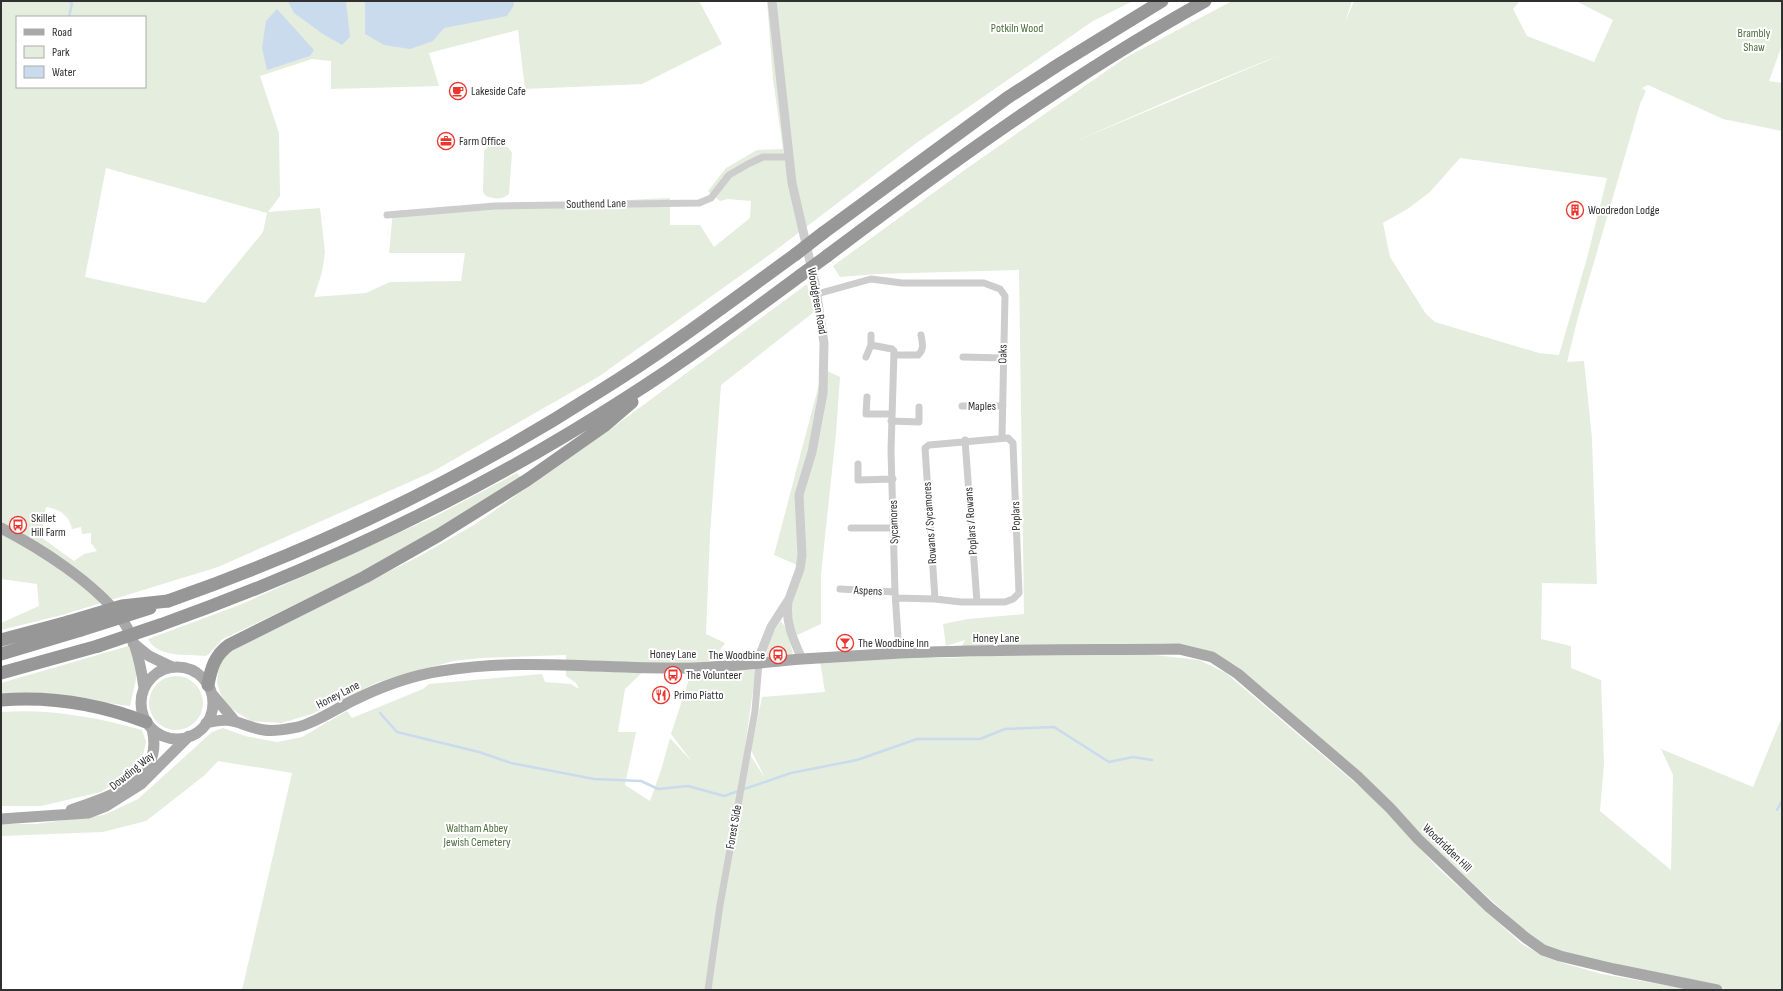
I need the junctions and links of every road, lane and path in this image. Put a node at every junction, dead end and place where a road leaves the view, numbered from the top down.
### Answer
1 (772, 1) edge
2 (1162, 1) edge
3 (1205, 1) edge
4 (788, 158) junction
5 (387, 215) dead end
6 (817, 294) junction
7 (921, 334) dead end
8 (871, 335) dead end
9 (871, 345) junction
10 (894, 355) junction
11 (866, 357) dead end
12 (963, 357) dead end
13 (1003, 358) junction
14 (662, 375) junction
15 (867, 397) dead end
16 (962, 406) dead end
17 (1003, 406) junction
18 (919, 407) dead end
19 (891, 418) junction
20 (1002, 438) junction
21 (965, 440) junction
22 (858, 464) dead end
23 (893, 479) junction
24 (1, 528) edge
25 (851, 528) dead end
26 (894, 528) junction
27 (840, 589) dead end
28 (896, 595) junction
29 (789, 599) junction
30 (935, 599) junction
31 (168, 601) junction
32 (977, 602) junction
33 (1, 640) edge
34 (133, 643) junction
35 (1197, 652) joint
36 (1, 654) edge
37 (900, 654) junction
38 (802, 659) junction
39 (759, 663) junction
40 (172, 667) junction
41 (1, 673) edge
42 (144, 688) junction
43 (210, 689) junction
44 (1, 700) edge
45 (234, 720) junction
46 (206, 723) junction
47 (149, 725) junction
48 (189, 736) junction
49 (59, 814) junction
50 (1, 820) edge
51 (708, 990) edge
52 (1717, 990) edge

1 - 4 street, Woodgreen Road
2 - 31 highway, bridge
3 - 14 highway, bridge
4 - 5 street, Southend Lane
4 - 6 street, Woodgreen Road
6 - 13 street, Oaks
6 - 29 street, Woodgreen Road
7 - 10 street
8 - 9 street
9 - 10 street
9 - 11 street
10 - 19 street, Sycamores
12 - 13 street
13 - 17 street, Oaks
14 - 41 highway, bridge
14 - 43 highway
15 - 19 street
16 - 17 street, Maples
17 - 20 street, Oaks
18 - 19 street
19 - 23 street, Sycamores
20 - 21 street
20 - 32 street, Poplars
21 - 30 street, Rowans / Sycamores
21 - 32 street, Poplars / Rowans
22 - 23 street
23 - 26 street, Sycamores
24 - 34 main road
25 - 26 street
26 - 28 street, Sycamores
27 - 28 street, Aspens
28 - 30 street, Aspens
28 - 37 street, Sycamores
29 - 38 street, Woodgreen Road
29 - 39 street, Woodgreen Road
30 - 32 street, Aspens
31 - 33 highway, bridge
31 - 36 highway, bridge
34 - 40 main road
34 - 42 main road
35 - 37 main road, Honey Lane
35 - 52 main road, Woodridden Hill
37 - 38 main road, Honey Lane
38 - 39 main road, Honey Lane
39 - 45 main road, Honey Lane
39 - 51 street, Forest Side
40 - 42 main road
40 - 43 main road
42 - 47 main road
43 - 45 main road
43 - 46 main road
44 - 47 highway
45 - 46 main road, Honey Lane
46 - 48 main road
47 - 48 main road
47 - 49 main road, Dowding Way
48 - 49 main road, Dowding Way
49 - 50 main road, Dowding Way

